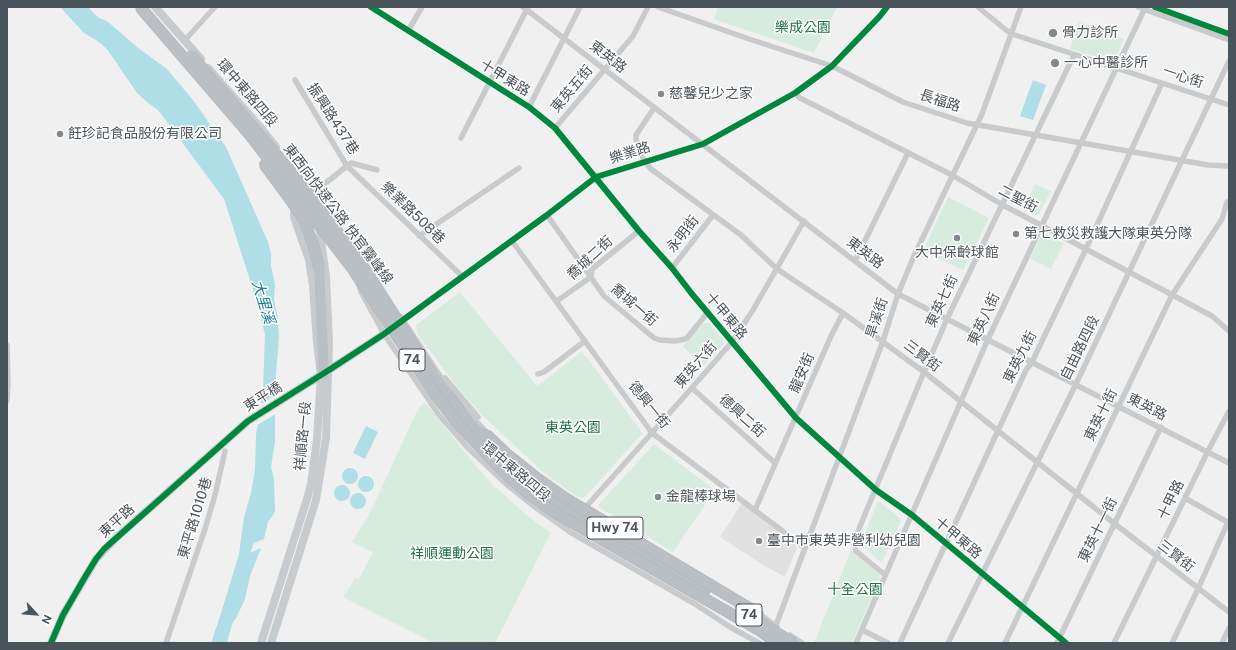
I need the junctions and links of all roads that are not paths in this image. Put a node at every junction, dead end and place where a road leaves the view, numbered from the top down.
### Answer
1 (140, 7) edge
2 (149, 7) edge
3 (155, 7) edge
4 (215, 7) edge
5 (371, 7) edge
6 (422, 7) edge
7 (580, 7) edge
8 (648, 7) edge
9 (658, 7) edge
10 (887, 7) edge
11 (978, 7) edge
12 (1021, 7) edge
13 (1138, 7) edge
14 (526, 8) edge
15 (1144, 10) junction
16 (408, 31) junction
17 (1012, 34) junction
18 (564, 39) junction
19 (1229, 40) edge
20 (184, 41) junction
21 (1074, 55) junction
22 (1229, 61) edge
23 (832, 66) junction
24 (1116, 67) junction
25 (605, 69) junction
26 (295, 80) dead end
27 (489, 83) junction
28 (1162, 83) junction
29 (212, 90) junction
30 (795, 92) junction
31 (1210, 99) junction
32 (1229, 105) edge
33 (529, 107) junction
34 (654, 108) junction
35 (976, 124) junction
36 (555, 128) junction
37 (1036, 135) junction
38 (461, 138) dead end
39 (1080, 143) junction
40 (703, 144) junction
41 (1131, 152) junction
42 (908, 153) junction
43 (1182, 160) junction
44 (644, 161) junction
45 (347, 166) junction
46 (1229, 166) edge
47 (519, 168) dead end
48 (377, 170) dead end
49 (952, 175) junction
50 (596, 177) junction
51 (302, 181) junction
52 (314, 197) junction
53 (1227, 202) dead end
54 (1002, 204) junction
55 (547, 215) junction
56 (713, 215) junction
57 (804, 221) junction
58 (1041, 225) junction
59 (639, 231) junction
60 (345, 236) junction
61 (419, 236) junction
62 (512, 241) junction
63 (1086, 249) junction
64 (855, 261) junction
65 (672, 268) junction
66 (777, 269) junction
67 (1129, 271) junction
68 (462, 276) junction
69 (591, 277) junction
70 (898, 294) junction
71 (1172, 295) junction
72 (557, 301) junction
73 (708, 312) junction
74 (843, 313) junction
75 (947, 318) junction
76 (403, 320) junction
77 (1229, 331) edge
78 (384, 334) junction
79 (988, 339) junction
80 (585, 341) junction
81 (883, 341) junction
82 (732, 342) junction
83 (7, 345) edge
84 (429, 359) junction
85 (1032, 362) junction
86 (924, 372) junction
87 (538, 374) dead end
88 (322, 375) junction
89 (1076, 384) junction
90 (692, 388) junction
91 (7, 401) edge
92 (961, 401) junction
93 (1118, 406) junction
94 (1229, 411) edge
95 (796, 418) junction
96 (1161, 427) junction
97 (998, 430) junction
98 (478, 433) junction
99 (652, 433) junction
100 (227, 439) joint
101 (225, 451) dead end
102 (1208, 451) junction
103 (840, 457) junction
104 (1037, 462) junction
105 (775, 463) junction
106 (1229, 463) edge
107 (876, 490) junction
108 (1077, 493) junction
109 (1185, 498) junction
110 (585, 508) junction
111 (755, 510) junction
112 (912, 515) junction
113 (1228, 522) edge
114 (1114, 524) junction
115 (946, 544) junction
116 (805, 548) junction
117 (1157, 556) junction
118 (982, 574) junction
119 (885, 575) junction
120 (1198, 589) junction
121 (1023, 606) junction
122 (1229, 612) edge
123 (759, 614) junction
124 (776, 626) junction
125 (1229, 628) edge
126 (862, 630) junction
127 (1058, 640) edge
128 (51, 643) edge
129 (166, 643) edge
130 (261, 643) edge
131 (270, 643) edge
132 (759, 643) edge
133 (770, 643) edge
134 (777, 643) edge
135 (793, 643) edge
136 (802, 643) edge
137 (856, 643) edge
138 (888, 643) edge
139 (900, 643) edge
140 (948, 643) edge
141 (1005, 643) edge
142 (1066, 643) edge
143 (1114, 643) edge
144 (1172, 643) edge
145 (1222, 643) edge

1 - 29 highway, 東西向快速公路 快官霧峰線 / 74, bridge
2 - 98 highway, 東西向快速公路 快官霧峰線 / 74, bridge
3 - 20 street, 環中東路四段
4 - 20 street
5 - 16 street, 十甲東路
6 - 16 street
7 - 18 street
8 - 25 street, 東英五街
9 - 23 street, 長福路
10 - 23 street, 樂業路
11 - 17 street, 一心街
12 - 17 street, 旱溪街
13 - 15 street
14 - 18 street, 東英路
14 - 27 street
15 - 19 street
15 - 24 street, 東英八街
16 - 27 street, 十甲東路
17 - 21 street, 一心街
17 - 35 street, 旱溪街
18 - 25 street, 東英路
18 - 33 street
20 - 51 street, 環中東路四段
21 - 24 street, 一心街
21 - 37 street, 東英七街
22 - 31 street, 自由路四段
23 - 30 street, 樂業路
23 - 35 street, 長福路
24 - 28 street, 一心街
24 - 39 street, 東英八街
25 - 34 street, 東英路
25 - 36 street, 東英五街
26 - 45 street, 振興路437巷
27 - 33 street, 十甲東路
27 - 38 street
28 - 31 street, 一心街
28 - 41 street, 東英九街
29 - 88 highway, bridge
29 - 134 highway, 東西向快速公路 快官霧峰線 / 74, bridge
30 - 40 street, 樂業路
30 - 42 street, 二聖街
31 - 32 street, 一心街
31 - 43 street, 自由路四段
33 - 36 street, 十甲東路
34 - 40 street, 東英路
34 - 44 street, 三賢街
35 - 37 street, 長福路
35 - 49 street, 旱溪街
36 - 50 street, 十甲東路
37 - 39 street, 長福路
37 - 54 street, 東英七街
39 - 41 street, 長福路
39 - 58 street, 東英八街
40 - 44 street, 樂業路
40 - 57 street, 東英路
41 - 43 street, 長福路
41 - 63 street, 東英九街
42 - 49 street, 二聖街
42 - 64 street
43 - 46 street, 長福路
43 - 67 street, 自由路四段
44 - 50 street, 樂業路
44 - 56 street, 三賢街
45 - 48 street, 振興路437巷
45 - 52 street
45 - 61 street, 樂業路508巷
47 - 61 street
49 - 54 street, 二聖街
49 - 70 street, 旱溪街
50 - 55 street, 樂業路
50 - 59 street, 十甲東路
51 - 52 street, 環中東路四段
51 - 88 street, 祥順路一段
52 - 60 street, 環中東路四段
52 - 88 street, 祥順路一段
53 - 71 street, 東英十街
54 - 58 street, 二聖街
54 - 75 street, 東英七街
55 - 62 street, 樂業路
55 - 69 street, 喬城一街
56 - 65 street, 永明街
56 - 66 street, 三賢街
57 - 64 street, 東英路
57 - 66 street, 東英六街
58 - 63 street, 二聖街
58 - 79 street, 東英八街
59 - 65 street, 十甲東路
59 - 69 street, 喬城二街
60 - 76 street, 環中東路四段
60 - 78 street, 環中東路四段
61 - 68 street, 樂業路508巷
62 - 68 street, 樂業路
62 - 72 street, 德興一街
63 - 67 street, 二聖街
63 - 85 street, 東英九街
64 - 70 street, 東英路
65 - 73 street, 十甲東路
66 - 74 street, 三賢街
66 - 82 street, 東英六街
67 - 71 street, 二聖街
67 - 89 street, 自由路四段
68 - 76 street, 樂業路
69 - 72 street, 喬城二街
69 - 73 street, 喬城一街
70 - 75 street, 東英路
70 - 81 street, 旱溪街
71 - 77 street, 二聖街
71 - 93 street, 東英十街
72 - 80 street, 德興一街
73 - 82 street, 十甲東路
74 - 81 street, 三賢街
74 - 95 street, 龍安街
75 - 79 street, 東英路
75 - 86 street, 東英七街
76 - 78 street, 樂業路
76 - 84 street, 環中東路四段
78 - 88 street
78 - 132 street, 環中東路四段
79 - 85 street, 東英路
79 - 92 street, 東英八街
80 - 87 street
80 - 99 street, 德興一街
81 - 86 street, 三賢街
81 - 103 street, 旱溪街
82 - 90 street, 東英六街
82 - 95 street, 十甲東路
83 - 91 street
84 - 110 street, 環中東路四段
84 - 123 street, 環中東路四段
85 - 89 street, 東英路
85 - 97 street, 東英九街
86 - 92 street, 三賢街
86 - 107 street, 東英七街
88 - 100 street, 東平橋
88 - 130 street, 祥順路一段
88 - 131 street, 祥順路一段
89 - 93 street, 東英路
89 - 104 street, 自由路四段
90 - 99 street, 東英六街
90 - 105 street, 德興二街
92 - 97 street, 三賢街
92 - 112 street, 東英八街
93 - 96 street, 東英路
93 - 108 street, 東英十街
94 - 102 street, 十甲路
95 - 103 street, 十甲東路
95 - 105 street, 龍安街
96 - 102 street, 東英路
96 - 114 street, 東英十一街
97 - 104 street, 三賢街
97 - 115 street, 東英九街
98 - 123 highway, Hwy 74, bridge
98 - 135 highway, 東西向快速公路 快官霧峰線 / 74, bridge
99 - 110 street, 東英六街
99 - 111 street, 德興一街
100 - 128 street, 東平路
101 - 129 street, 東平路1010巷
102 - 106 street, 東英路
102 - 109 street, 十甲路
103 - 107 street, 十甲東路
103 - 116 street, 旱溪街
104 - 108 street, 三賢街
104 - 118 street, 自由路四段
105 - 111 street, 龍安街
107 - 112 street, 十甲東路
107 - 119 street, 東英七街
108 - 114 street, 三賢街
108 - 121 street, 東英十街
109 - 113 street
109 - 117 street, 十甲路
110 - 123 street, 環中東路四段
111 - 116 street, 德興一街
112 - 115 street, 十甲東路
112 - 119 street, 東英八街
113 - 120 street
114 - 117 street, 三賢街
114 - 127 street, 東英十一街
115 - 118 street, 十甲東路
115 - 139 street, 東英九街
116 - 124 street, 旱溪街
117 - 120 street, 三賢街
117 - 143 street, 十甲路
118 - 121 street, 十甲東路
118 - 140 street, 自由路四段
119 - 126 street, 東英八街
120 - 122 street, 三賢街
120 - 144 street
121 - 127 street, 十甲東路
121 - 141 street, 東英十街
123 - 124 street, 環中東路四段
124 - 133 street, 旱溪街
124 - 136 street, 環中東路四段
125 - 145 street
126 - 137 street, 東英八街
126 - 138 street
127 - 142 street, 十甲東路

